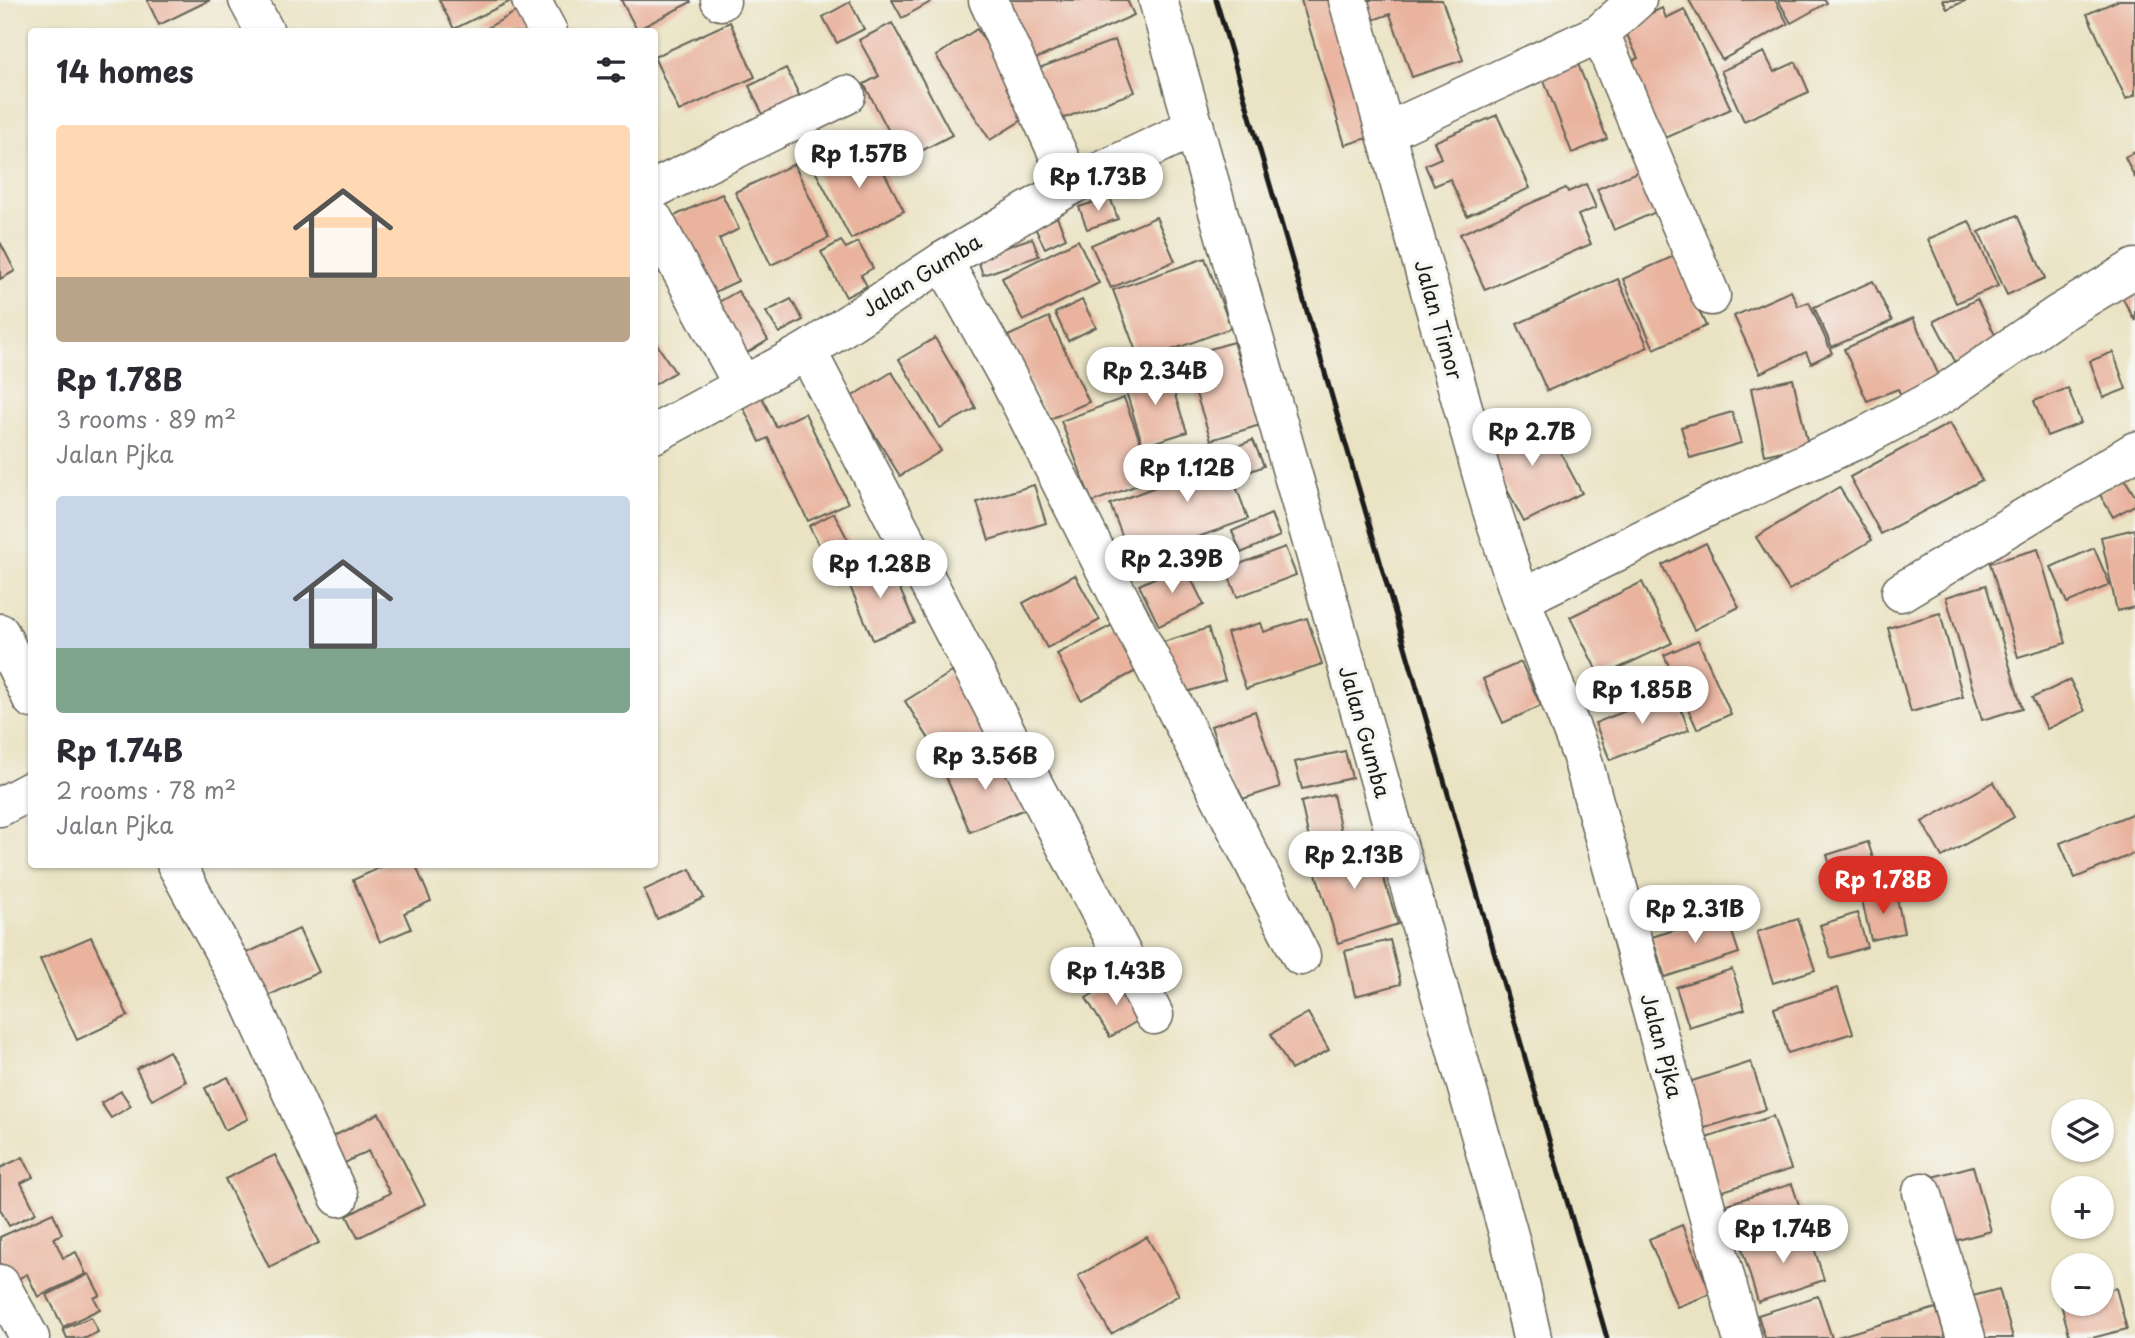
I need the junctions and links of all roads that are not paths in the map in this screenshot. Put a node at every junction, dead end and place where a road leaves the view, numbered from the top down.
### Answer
1 (248, 0) edge
2 (531, 0) edge
3 (988, 0) edge
4 (1158, 0) edge
5 (1348, 0) edge
6 (1637, 0) edge
7 (263, 28) edge
8 (546, 28) edge
9 (1600, 33) junction
10 (846, 95) dead end
11 (1195, 127) junction
12 (1386, 132) junction
13 (1072, 185) junction
14 (658, 187) edge
15 (658, 227) edge
16 (943, 261) junction
17 (2135, 268) edge
18 (1711, 296) dead end
19 (807, 351) junction
20 (742, 384) junction
21 (658, 432) edge
22 (2135, 451) edge
23 (1901, 592) dead end
24 (1521, 599) junction
25 (0, 633) edge
26 (28, 691) edge
27 (1581, 754) joint
28 (28, 792) edge
29 (0, 807) edge
30 (178, 868) edge
31 (1301, 956) dead end
32 (1154, 1016) dead end
33 (1922, 1192) dead end
34 (339, 1197) dead end
35 (0, 1284) edge
36 (30, 1338) edge
37 (1532, 1338) edge
38 (1742, 1338) edge
39 (1966, 1338) edge

1 - 7 street
2 - 8 street
3 - 13 street
4 - 11 street, Jalan Gumba
5 - 12 street, Jalan Timor
6 - 9 street
9 - 12 street
9 - 18 street
10 - 14 street
11 - 13 street, Jalan Gumba
11 - 37 street, Jalan Gumba
12 - 24 street, Jalan Timor
13 - 16 street, Jalan Gumba
15 - 20 street
16 - 19 street, Jalan Gumba
16 - 31 street
17 - 24 street
19 - 20 street, Jalan Gumba
19 - 32 street
20 - 21 street, Jalan Gumba
22 - 23 street
24 - 27 street, Jalan Timor
25 - 26 street
27 - 38 street, Jalan Pjka
28 - 29 street
30 - 34 street
33 - 39 street
35 - 36 street

